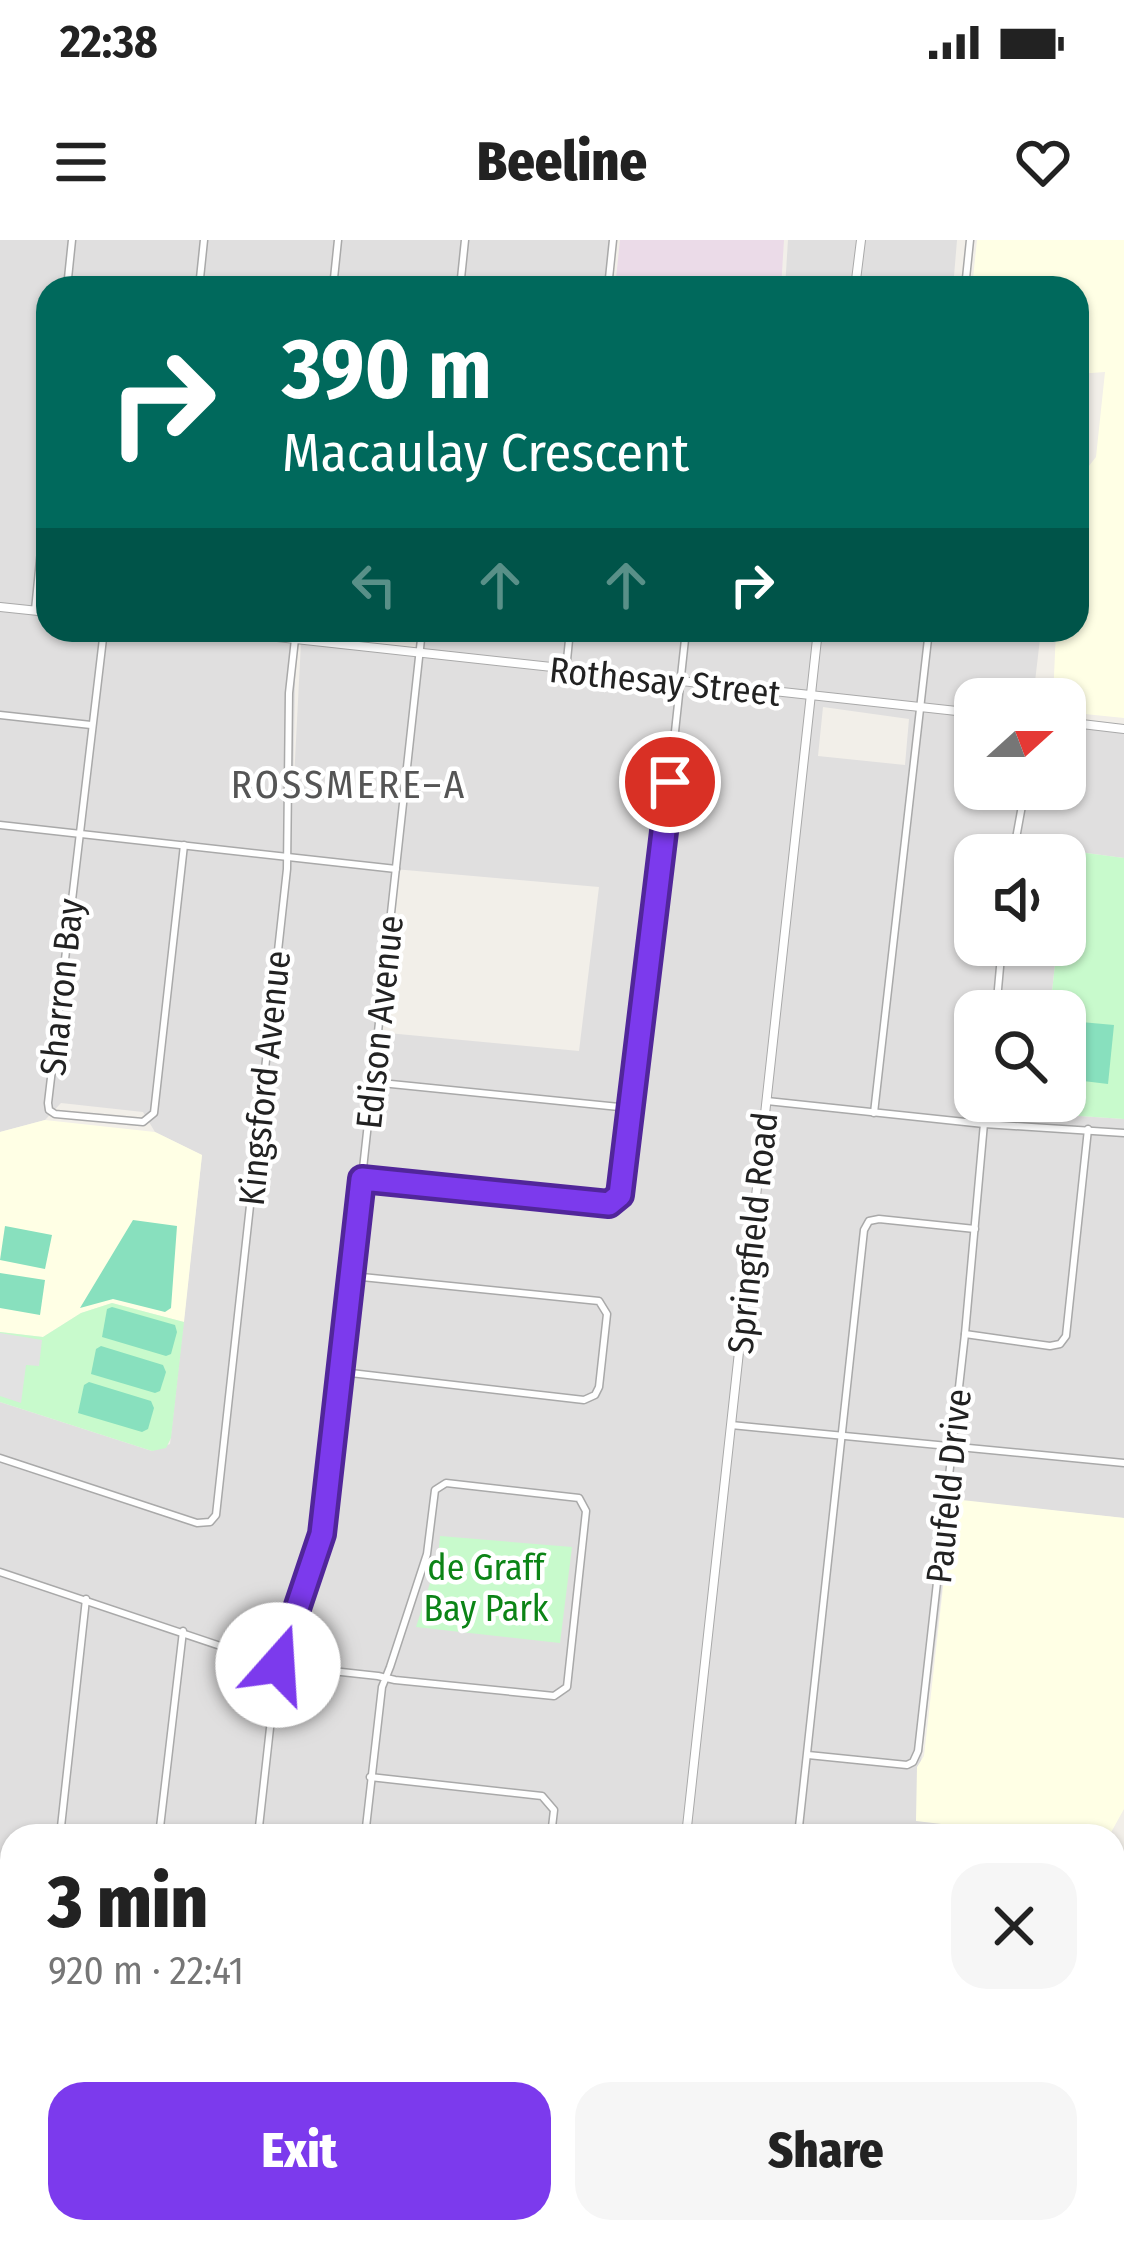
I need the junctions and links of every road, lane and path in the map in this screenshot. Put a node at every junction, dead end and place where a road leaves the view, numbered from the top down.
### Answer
1 (72, 240) edge
2 (204, 240) edge
3 (338, 240) edge
4 (464, 240) edge
5 (613, 240) edge
6 (861, 240) edge
7 (970, 240) edge
8 (68, 276) edge
9 (200, 276) edge
10 (334, 276) edge
11 (461, 276) edge
12 (609, 276) edge
13 (856, 276) edge
14 (966, 276) edge
15 (36, 600) edge
16 (0, 607) edge
17 (35, 610) joint
18 (102, 642) edge
19 (294, 642) edge
20 (345, 642) edge
21 (420, 642) edge
22 (570, 642) edge
23 (685, 642) edge
24 (817, 642) edge
25 (928, 642) edge
26 (419, 654) junction
27 (566, 670) junction
28 (680, 682) junction
29 (811, 697) junction
30 (920, 707) junction
31 (954, 710) edge
32 (0, 715) edge
33 (1086, 724) edge
34 (91, 725) junction
35 (1124, 729) edge
36 (0, 825) edge
37 (79, 833) junction
38 (184, 845) junction
39 (287, 858) junction
40 (396, 869) junction
41 (371, 1082) junction
42 (767, 1101) junction
43 (629, 1108) junction
44 (874, 1112) junction
45 (984, 1124) junction
46 (1088, 1129) junction
47 (1124, 1133) edge
48 (362, 1179) junction
49 (975, 1229) junction
50 (351, 1276) junction
51 (965, 1334) junction
52 (341, 1372) junction
53 (731, 1425) junction
54 (842, 1434) junction
55 (952, 1445) junction
56 (0, 1458) edge
57 (1124, 1462) edge
58 (0, 1573) edge
59 (86, 1599) junction
60 (183, 1630) junction
61 (278, 1665) junction
62 (386, 1678) junction
63 (808, 1755) junction
64 (370, 1777) junction
65 (61, 1824) edge
66 (160, 1824) edge
67 (259, 1824) edge
68 (365, 1824) edge
69 (552, 1824) edge
70 (687, 1824) edge
71 (799, 1824) edge

1 - 8 street
2 - 9 street
3 - 10 street
4 - 11 street
5 - 12 street
6 - 13 street
7 - 14 street
15 - 17 street
16 - 17 street
18 - 34 street, Sharron Bay
19 - 39 street, Kingsford Avenue
20 - 26 street, Rothesay Street
21 - 26 street, Edison Avenue
22 - 27 street
23 - 28 street
24 - 29 street, Springfield Road
25 - 30 street
26 - 27 street, Rothesay Street
26 - 40 street, Edison Avenue
27 - 28 street, Rothesay Street
28 - 29 street, Rothesay Street
28 - 43 street
29 - 30 street, Rothesay Street
29 - 42 street, Springfield Road
30 - 31 street, Rothesay Street
30 - 44 street
32 - 34 street
33 - 35 street
34 - 37 street, Sharron Bay
36 - 37 street
37 - 38 street
37 - 38 street, Sharron Bay
38 - 39 street
39 - 40 street
39 - 56 street, Kingsford Avenue
40 - 41 street, Edison Avenue
41 - 43 street
41 - 48 street, Edison Avenue
42 - 44 street
42 - 53 street, Springfield Road
43 - 48 street
44 - 45 street
45 - 46 street
45 - 49 street, Paufeld Drive
46 - 47 street
46 - 51 street
48 - 50 street, Edison Avenue
49 - 51 street, Paufeld Drive
49 - 54 street
50 - 52 street, Edison Avenue
50 - 52 street
51 - 55 street, Paufeld Drive
52 - 61 street, Edison Avenue
53 - 54 street
53 - 70 street, Springfield Road
54 - 55 street
54 - 63 street
55 - 57 street
55 - 63 street, Paufeld Drive
58 - 59 street
59 - 60 street
59 - 65 street
60 - 61 street
60 - 66 street
61 - 62 street
61 - 67 street, Edison Avenue
62 - 62 street
62 - 64 street
63 - 71 street
64 - 68 street
64 - 69 street

